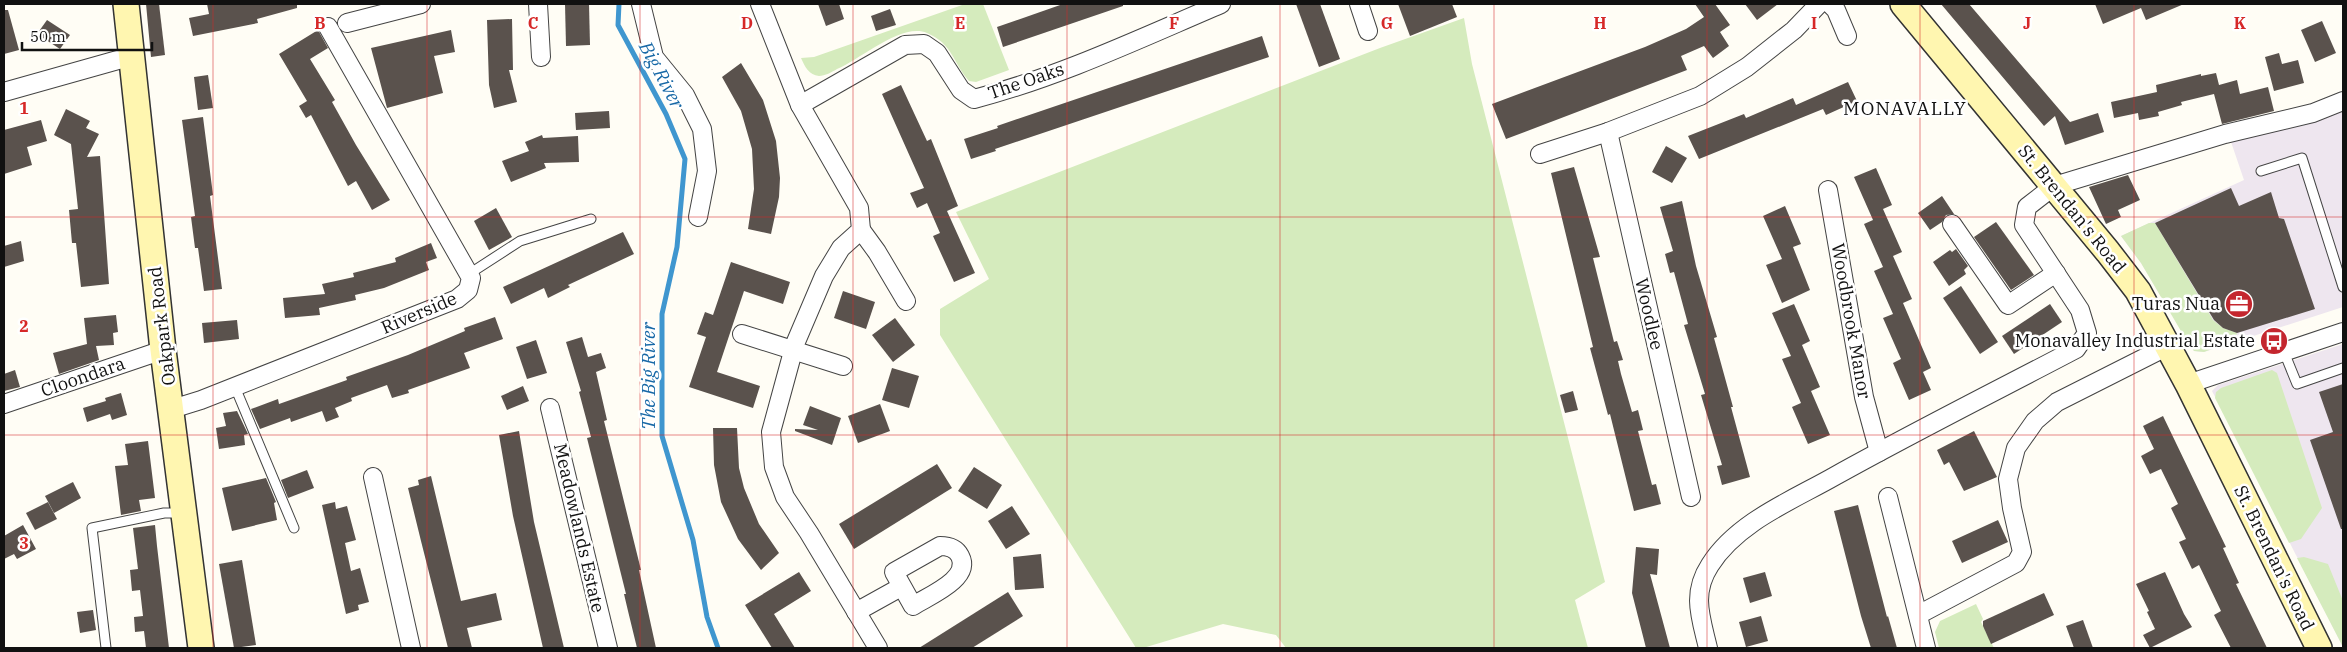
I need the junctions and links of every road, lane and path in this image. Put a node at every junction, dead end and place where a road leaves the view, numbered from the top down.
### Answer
1 (126, 4) edge
2 (421, 4) edge
3 (538, 4) edge
4 (641, 4) edge
5 (760, 4) edge
6 (1221, 4) edge
7 (1359, 4) edge
8 (1819, 4) edge
9 (1830, 4) edge
10 (1903, 4) edge
11 (348, 23) dead end
12 (328, 27) dead end
13 (1368, 30) dead end
14 (1847, 36) dead end
15 (132, 56) junction
16 (540, 57) dead end
17 (4, 92) edge
18 (2343, 101) edge
19 (800, 105) junction
20 (1608, 132) junction
21 (1540, 154) dead end
22 (2261, 171) dead end
23 (2054, 186) junction
24 (1828, 190) dead end
25 (698, 217) dead end
26 (591, 218) dead end
27 (1952, 224) dead end
28 (861, 230) junction
29 (2056, 273) junction
30 (468, 274) junction
31 (2343, 286) edge
32 (906, 301) dead end
33 (2343, 332) edge
34 (742, 334) dead end
35 (2168, 346) junction
36 (163, 350) junction
37 (793, 351) junction
38 (2284, 352) junction
39 (843, 366) dead end
40 (2343, 368) edge
41 (2188, 384) junction
42 (235, 387) junction
43 (4, 404) edge
44 (172, 408) junction
45 (550, 408) dead end
46 (1879, 452) junction
47 (374, 477) dead end
48 (1691, 497) dead end
49 (1888, 497) dead end
50 (184, 512) junction
51 (294, 528) dead end
52 (901, 586) dead end
53 (856, 612) junction
54 (1918, 615) junction
55 (106, 648) edge
56 (201, 648) edge
57 (411, 648) edge
58 (608, 648) edge
59 (878, 648) edge
60 (1708, 648) edge
61 (1926, 648) edge
62 (2319, 648) edge

1 - 15 main road, Oakpark Road
2 - 11 street
3 - 16 street
4 - 25 street
5 - 19 street
6 - 19 street, The Oaks
7 - 13 street
8 - 20 street
9 - 14 street
10 - 23 main road, St. Brendan's Road
12 - 30 street, Riverside
15 - 17 street
15 - 36 main road, Oakpark Road
18 - 23 street
19 - 28 street
20 - 21 street
20 - 48 street, Woodlee
22 - 31 lane
23 - 29 street
23 - 35 main road, St. Brendan's Road
24 - 46 street, Woodbrook Manor
26 - 30 lane
27 - 29 street
28 - 32 street
28 - 37 street
29 - 46 street
30 - 42 street, Riverside
33 - 38 street
34 - 37 street
35 - 41 main road, St. Brendan's Road
35 - 54 street
36 - 43 street, Cloondara
36 - 44 main road, Oakpark Road
37 - 39 street
37 - 53 street
38 - 40 lane
38 - 41 street
41 - 62 main road, St. Brendan's Road
42 - 44 street, Riverside
42 - 51 lane
44 - 50 main road, Oakpark Road
45 - 58 street, Meadowlands Estate
46 - 60 street
47 - 57 street
49 - 54 street
50 - 55 lane
50 - 56 main road, Oakpark Road
52 - 53 street
53 - 59 street
54 - 61 street

